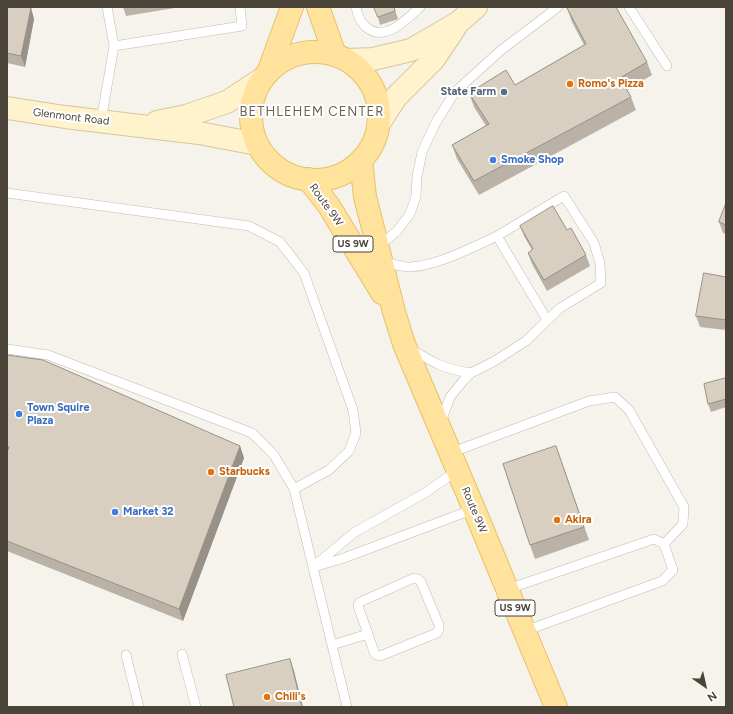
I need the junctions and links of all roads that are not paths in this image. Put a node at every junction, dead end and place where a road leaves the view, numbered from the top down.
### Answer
1 (107, 7) edge
2 (240, 7) edge
3 (292, 7) edge
4 (318, 7) edge
5 (356, 7) edge
6 (420, 7) edge
7 (476, 7) edge
8 (558, 7) edge
9 (629, 7) edge
10 (459, 22) junction
11 (114, 46) junction
12 (341, 58) junction
13 (667, 66) dead end
14 (266, 75) junction
15 (7, 108) edge
16 (101, 121) junction
17 (378, 125) junction
18 (136, 126) junction
19 (257, 144) junction
20 (361, 160) junction
21 (308, 179) junction
22 (7, 193) edge
23 (497, 236) junction
24 (379, 254) junction
25 (394, 312) junction
26 (547, 320) junction
27 (404, 344) junction
28 (7, 349) edge
29 (471, 373) junction
30 (439, 428) junction
31 (454, 462) junction
32 (294, 489) junction
33 (474, 509) junction
34 (664, 544) junction
35 (313, 567) junction
36 (508, 589) junction
37 (524, 631) junction
38 (368, 634) junction
39 (332, 645) junction
40 (182, 654) dead end
41 (126, 655) dead end
42 (139, 707) edge
43 (196, 707) edge
44 (347, 707) edge
45 (556, 707) edge

1 - 11 lane
2 - 11 lane
3 - 14 main road
4 - 12 main road
5 - 6 lane
7 - 10 main road
8 - 24 lane
9 - 13 lane
10 - 12 main road
10 - 17 main road
11 - 16 lane
12 - 14 main road
12 - 17 main road
14 - 18 main road, Glenmont Road
14 - 19 main road
15 - 16 main road, Glenmont Road
16 - 18 main road, Glenmont Road
17 - 20 main road
18 - 19 main road, Glenmont Road
19 - 21 main road
20 - 21 main road
20 - 24 main road, Route 9W / US 9W
21 - 25 main road, Route 9W / US 9W
22 - 32 lane
23 - 24 lane
23 - 26 lane
23 - 26 lane
24 - 25 main road, Route 9W / US 9W
25 - 27 main road, Route 9W / US 9W
26 - 29 lane
27 - 29 lane
27 - 30 main road, Route 9W / US 9W
28 - 32 lane
29 - 30 lane
30 - 31 main road, Route 9W / US 9W
31 - 33 main road, Route 9W / US 9W
31 - 34 lane
31 - 35 lane
32 - 35 lane
33 - 35 lane
33 - 36 main road, Route 9W / US 9W
34 - 36 lane
34 - 37 lane
35 - 39 lane
36 - 37 main road, Route 9W / US 9W
37 - 45 main road, Route 9W / US 9W
38 - 38 lane
38 - 39 lane
39 - 44 lane
40 - 43 lane
41 - 42 lane

